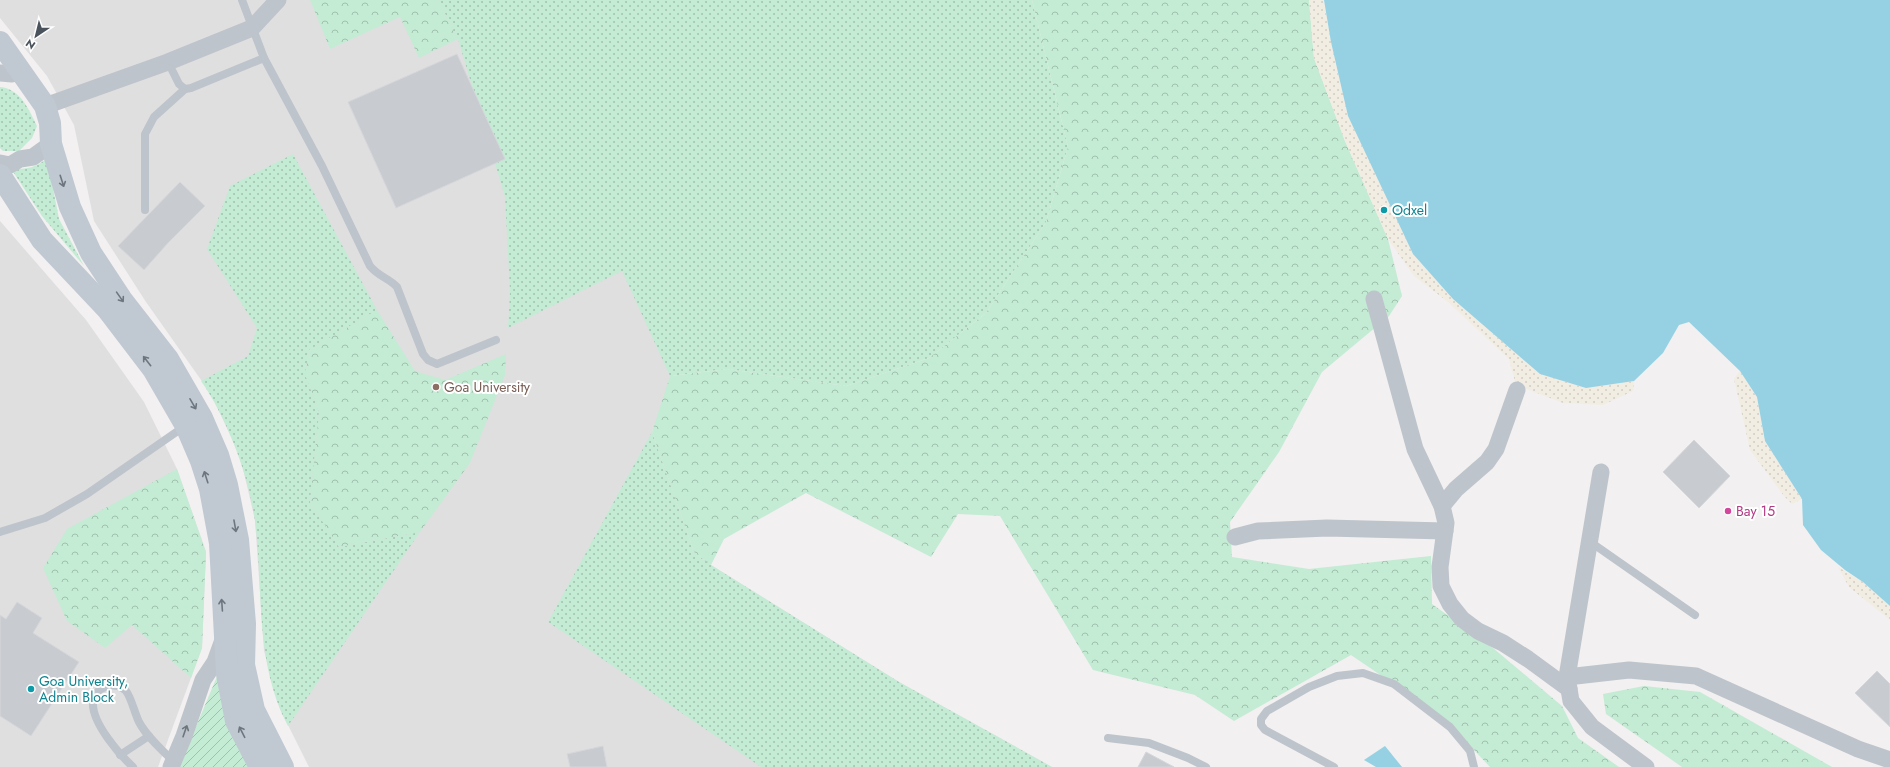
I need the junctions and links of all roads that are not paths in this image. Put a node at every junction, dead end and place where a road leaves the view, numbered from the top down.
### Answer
1 (242, 0) edge
2 (278, 0) edge
3 (252, 28) junction
4 (0, 42) edge
5 (264, 58) junction
6 (168, 62) junction
7 (6, 73) edge
8 (33, 87) junction
9 (185, 88) junction
10 (45, 106) junction
11 (51, 144) junction
12 (0, 162) edge
13 (0, 175) edge
14 (145, 210) dead end
15 (1374, 299) dead end
16 (496, 340) dead end
17 (1517, 390) dead end
18 (186, 426) junction
19 (1601, 472) dead end
20 (1442, 506) junction
21 (1445, 531) junction
22 (0, 532) edge
23 (1235, 537) dead end
24 (1589, 541) junction
25 (1694, 615) dead end
26 (224, 636) junction
27 (1568, 683) junction
28 (149, 736) junction
29 (1108, 738) dead end
30 (120, 755) junction
31 (1890, 760) edge
32 (172, 764) edge
33 (133, 767) edge
34 (260, 767) edge
35 (283, 767) edge
36 (1206, 767) edge
37 (1334, 767) edge
38 (1474, 767) edge
39 (1646, 767) edge

1 - 3 lane
2 - 3 street
3 - 5 lane
3 - 6 street
4 - 8 main road
5 - 9 lane
5 - 16 lane
6 - 9 lane
6 - 10 street
7 - 8 main road
8 - 10 main road
9 - 14 lane
10 - 11 main road
11 - 12 street
11 -> 35 main road
18 -> 13 main road
15 - 20 street
17 - 20 street
18 - 22 lane
26 -> 18 main road
19 - 24 street
20 - 21 street
21 - 23 street
21 - 27 street
24 - 25 lane
24 - 27 street
32 -> 26 street
34 -> 26 main road
27 - 31 street
27 - 39 street
28 - 30 lane
28 - 30 lane
28 - 32 lane
29 - 36 lane
30 - 33 lane
37 - 38 lane

